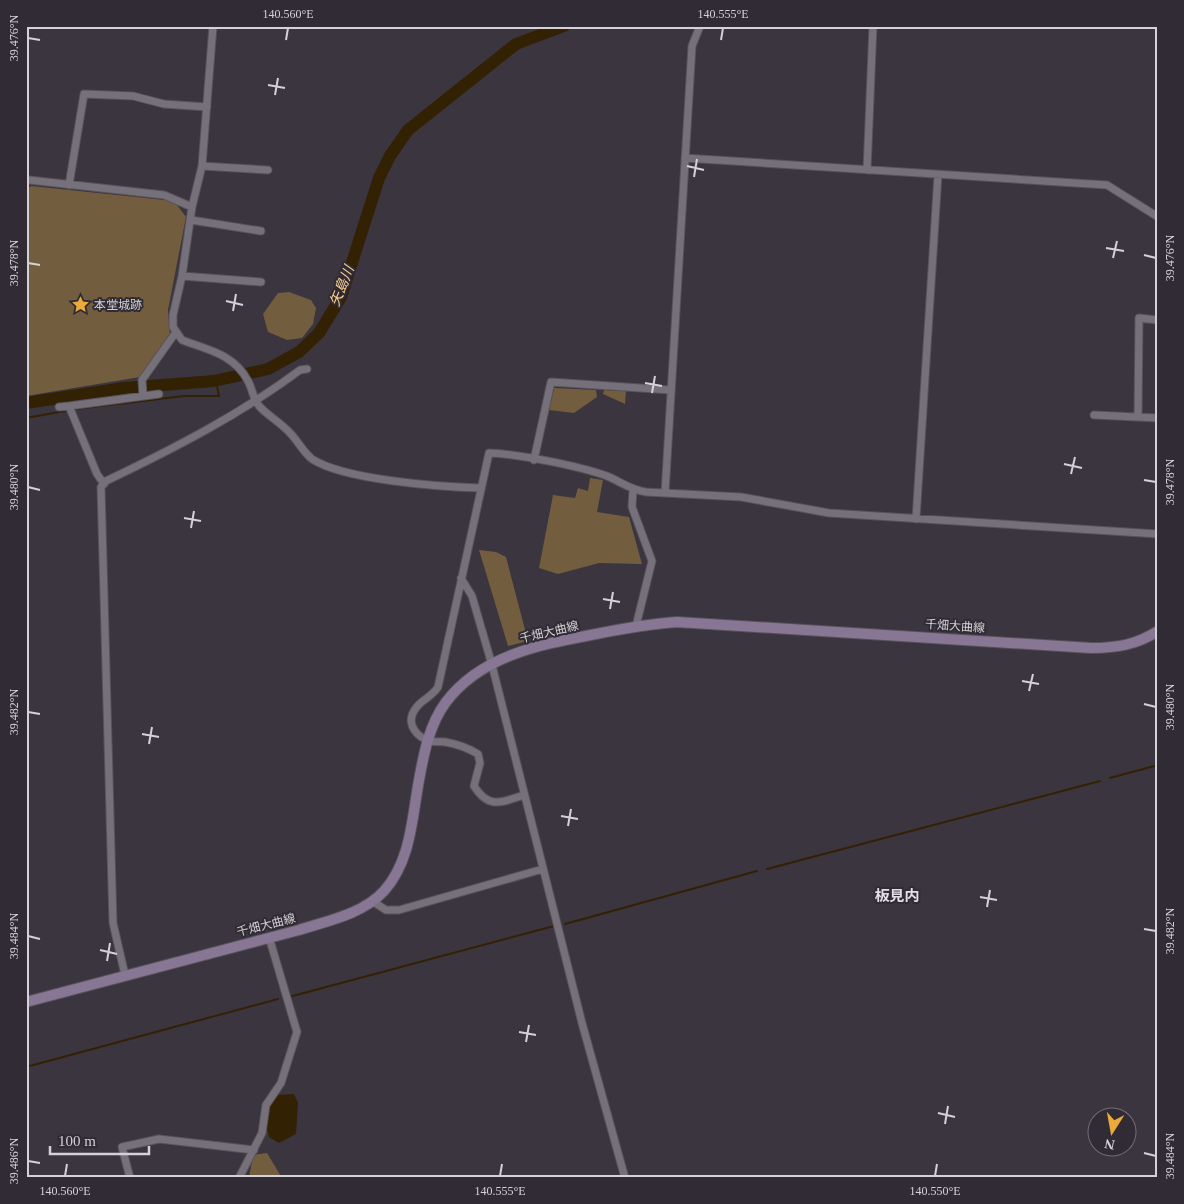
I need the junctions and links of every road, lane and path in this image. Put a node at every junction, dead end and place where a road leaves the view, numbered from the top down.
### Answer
1 (213, 26) edge
2 (700, 26) edge
3 (873, 26) edge
4 (207, 107) junction
5 (685, 158) junction
6 (202, 166) junction
7 (268, 170) dead end
8 (867, 170) junction
9 (938, 175) junction
10 (28, 180) dead end
11 (69, 185) junction
12 (192, 207) junction
13 (1158, 217) edge
14 (191, 220) junction
15 (261, 231) dead end
16 (182, 276) junction
17 (261, 282) dead end
18 (1158, 320) edge
19 (176, 332) junction
20 (306, 370) dead end
21 (670, 390) junction
22 (159, 394) dead end
23 (143, 396) junction
24 (256, 402) junction
25 (69, 406) junction
26 (59, 407) dead end
27 (1094, 415) dead end
28 (1138, 417) junction
29 (1158, 418) edge
30 (534, 460) junction
31 (104, 484) junction
32 (481, 488) junction
33 (633, 490) junction
34 (665, 493) junction
35 (916, 519) junction
36 (1158, 534) edge
37 (461, 578) junction
38 (636, 626) junction
39 (1158, 631) edge
40 (492, 665) junction
41 (427, 741) junction
42 (524, 795) junction
43 (543, 869) junction
44 (372, 901) junction
45 (269, 937) junction
46 (125, 975) junction
47 (26, 1002) edge
48 (254, 1150) junction
49 (130, 1178) edge
50 (239, 1178) edge
51 (625, 1178) edge

1 - 4 street
2 - 5 street
3 - 8 street
4 - 6 street
4 - 11 street
5 - 8 street
5 - 21 street
6 - 7 street
6 - 12 street
8 - 9 street
9 - 13 street
9 - 35 street
10 - 11 street
11 - 12 street
12 - 14 street
14 - 15 street
14 - 16 street
16 - 17 street
16 - 19 street
18 - 28 street
19 - 23 street
19 - 24 street
20 - 24 street
21 - 30 street
21 - 34 street
22 - 23 street
23 - 25 street
24 - 31 street
24 - 32 street
25 - 26 street
25 - 31 street
27 - 28 street
28 - 29 street
30 - 32 street
30 - 33 street
31 - 46 street
32 - 37 street
33 - 34 street
33 - 38 street
34 - 35 street
35 - 36 street
37 - 40 street
37 - 41 street
38 - 39 main road, 千畑大曲線
38 - 40 main road, 千畑大曲線
40 - 41 main road, 千畑大曲線
40 - 42 street
41 - 42 street
41 - 44 main road, 千畑大曲線
42 - 43 street
43 - 44 street
43 - 51 street
44 - 45 main road, 千畑大曲線
45 - 46 main road, 千畑大曲線
45 - 48 street
46 - 47 main road, 千畑大曲線
48 - 49 street
48 - 50 street

